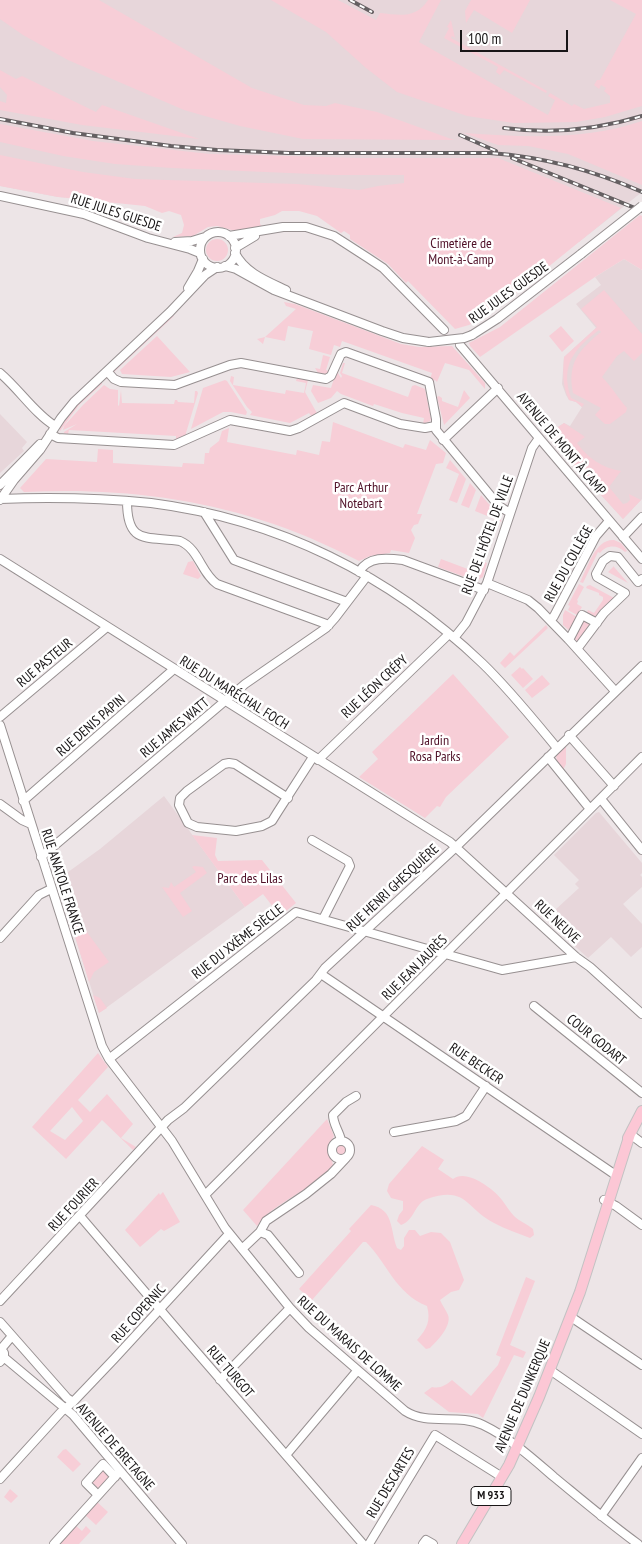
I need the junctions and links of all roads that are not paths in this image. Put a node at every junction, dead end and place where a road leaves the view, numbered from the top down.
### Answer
1 (0, 196) edge
2 (642, 206) edge
3 (271, 229) junction
4 (229, 236) junction
5 (205, 238) junction
6 (165, 242) junction
7 (235, 251) junction
8 (202, 256) junction
9 (221, 266) junction
10 (181, 300) junction
11 (315, 304) junction
12 (444, 330) dead end
13 (460, 345) dead end
14 (107, 371) junction
15 (0, 373) edge
16 (498, 388) junction
17 (55, 426) junction
18 (435, 426) junction
19 (50, 434) junction
20 (539, 438) junction
21 (443, 440) junction
22 (0, 485) edge
23 (0, 500) edge
24 (127, 501) junction
25 (204, 512) junction
26 (510, 513) junction
27 (642, 517) edge
28 (609, 520) junction
29 (623, 537) junction
30 (0, 559) edge
31 (642, 559) edge
32 (359, 572) junction
33 (367, 576) junction
34 (640, 580) edge
35 (485, 586) junction
36 (625, 593) junction
37 (347, 602) junction
38 (550, 620) junction
39 (597, 623) junction
40 (329, 625) junction
41 (107, 627) junction
42 (452, 636) junction
43 (569, 640) junction
44 (577, 649) junction
45 (642, 666) edge
46 (174, 669) junction
47 (615, 691) junction
48 (225, 702) junction
49 (0, 717) edge
50 (0, 725) edge
51 (570, 735) junction
52 (558, 748) junction
53 (548, 757) junction
54 (316, 758) junction
55 (642, 758) edge
56 (614, 786) junction
57 (288, 798) junction
58 (601, 799) junction
59 (23, 800) junction
60 (0, 804) edge
61 (590, 809) junction
62 (31, 824) junction
63 (312, 840) dead end
64 (456, 847) junction
65 (642, 850) edge
66 (41, 857) junction
67 (51, 889) junction
68 (507, 893) junction
69 (323, 919) junction
70 (366, 932) junction
71 (0, 938) edge
72 (445, 955) junction
73 (576, 957) junction
74 (321, 974) junction
75 (534, 1006) dead end
76 (642, 1014) edge
77 (384, 1017) junction
78 (102, 1046) joint
79 (109, 1058) junction
80 (486, 1086) junction
81 (642, 1093) edge
82 (356, 1096) dead end
83 (642, 1111) edge
84 (162, 1127) junction
85 (394, 1132) dead end
86 (630, 1134) junction
87 (341, 1140) junction
88 (642, 1143) edge
89 (346, 1158) junction
90 (614, 1174) junction
91 (205, 1195) junction
92 (606, 1201) junction
93 (80, 1216) junction
94 (642, 1225) edge
95 (260, 1232) junction
96 (229, 1234) junction
97 (242, 1248) junction
98 (299, 1273) dead end
99 (1, 1299) edge
100 (290, 1308) junction
101 (160, 1310) junction
102 (571, 1317) junction
103 (0, 1322) edge
104 (12, 1336) junction
105 (1, 1358) edge
106 (642, 1365) edge
107 (550, 1370) junction
108 (358, 1371) junction
109 (220, 1380) junction
110 (73, 1402) junction
111 (65, 1408) junction
112 (434, 1419) junction
113 (642, 1434) edge
114 (435, 1435) junction
115 (518, 1447) junction
116 (286, 1455) junction
117 (642, 1458) edge
118 (117, 1474) junction
119 (502, 1477) junction
120 (0, 1479) edge
121 (98, 1495) junction
122 (601, 1516) junction
123 (54, 1544) edge
124 (182, 1544) edge
125 (363, 1544) edge
126 (369, 1544) edge
127 (423, 1544) edge
128 (433, 1544) edge
129 (462, 1544) edge
130 (638, 1544) edge

1 - 6 street, RUE JULES GUESDE
2 - 11 street, RUE JULES GUESDE, bridge
3 - 4 street
3 - 7 street
3 - 12 street
4 - 5 street
4 - 7 street
5 - 6 street, RUE JULES GUESDE
5 - 8 street
6 - 8 street, RUE JULES GUESDE
7 - 9 street
7 - 11 street, RUE JULES GUESDE
8 - 9 street
8 - 10 street
9 - 10 street
9 - 11 street, RUE JULES GUESDE
10 - 14 street
13 - 16 street, AVENUE DE MONT À CAMP
14 - 17 street
14 - 18 street
15 - 17 street
16 - 20 street, AVENUE DE MONT À CAMP
16 - 21 street
17 - 19 street
18 - 19 street
18 - 21 street
19 - 22 street
19 - 23 street
20 - 26 street, RUE DE L'HÔTEL DE VILLE
20 - 28 street, AVENUE DE MONT À CAMP
21 - 26 street
23 - 24 street
24 - 25 street
24 - 40 street
25 - 32 street
25 - 37 street
26 - 35 street, RUE DE L'HÔTEL DE VILLE
27 - 29 street
28 - 29 street, AVENUE DE MONT À CAMP
28 - 38 street, RUE DU COLLÈGE
29 - 31 street, AVENUE DE MONT À CAMP
30 - 41 street, RUE DU MARÉCHAL FOCH
32 - 33 street
32 - 35 street
33 - 37 street, RUE JAMES WATT
33 - 42 street
34 - 36 street
34 - 36 street
35 - 38 street
35 - 42 street, RUE DE L'HÔTEL DE VILLE
36 - 39 street
37 - 40 street, RUE JAMES WATT
38 - 43 street
39 - 43 street
39 - 44 street
40 - 48 street, RUE JAMES WATT
41 - 46 street, RUE DU MARÉCHAL FOCH
41 - 49 street, RUE PASTEUR
42 - 52 street
42 - 54 street, RUE LÉON CRÉPY
43 - 44 street
44 - 47 street
45 - 47 street, RUE HENRI GHESQUIÈRE
46 - 48 street, RUE DU MARÉCHAL FOCH
46 - 59 street, RUE DENIS PAPIN
47 - 51 street, RUE HENRI GHESQUIÈRE
48 - 54 street, RUE DU MARÉCHAL FOCH
48 - 66 street, RUE JAMES WATT
50 - 59 street, RUE ANATOLE FRANCE
51 - 52 street, RUE HENRI GHESQUIÈRE
51 - 56 street
52 - 53 street, RUE HENRI GHESQUIÈRE
53 - 61 street
53 - 64 street, RUE HENRI GHESQUIÈRE
54 - 57 street, RUE LÉON CRÉPY
54 - 64 street, RUE DU MARÉCHAL FOCH
55 - 56 street, RUE JEAN JAURÈS
56 - 58 street, RUE JEAN JAURÈS
57 - 57 street, RUE LÉON CRÉPY
58 - 61 street, RUE JEAN JAURÈS
58 - 65 street
59 - 62 street, RUE ANATOLE FRANCE
60 - 62 street
61 - 68 street, RUE JEAN JAURÈS
62 - 66 street, RUE ANATOLE FRANCE
63 - 69 street
64 - 68 street, RUE NEUVE
64 - 70 street, RUE HENRI GHESQUIÈRE
66 - 67 street, RUE ANATOLE FRANCE
67 - 71 street
67 - 78 street, RUE ANATOLE FRANCE
68 - 72 street, RUE JEAN JAURÈS
68 - 73 street, RUE NEUVE
69 - 70 street, RUE DU XXÈME SIÈCLE
69 - 79 street, RUE DU XXÈME SIÈCLE
70 - 72 street, RUE DU XXÈME SIÈCLE
70 - 74 street, RUE HENRI GHESQUIÈRE
72 - 73 street, RUE DU XXÈME SIÈCLE
72 - 77 street, RUE JEAN JAURÈS
73 - 76 street, RUE NEUVE
74 - 77 street, RUE BECKER
74 - 84 street, RUE HENRI GHESQUIÈRE
75 - 81 street, COUR GODART
77 - 80 street, RUE BECKER
77 - 91 street, RUE JEAN JAURÈS
78 - 79 street, RUE DU MARAIS DE LOMME
79 - 84 street, RUE DU MARAIS DE LOMME
80 - 85 street
80 - 90 street, RUE BECKER
82 - 87 street
83 - 86 main road, AVENUE DE DUNKERQUE / M 933
84 - 91 street, RUE DU MARAIS DE LOMME
84 - 93 street, RUE FOURIER
86 - 88 street
86 - 90 main road, AVENUE DE DUNKERQUE / M 933
87 - 89 street
87 - 89 street
89 - 95 street
90 - 92 main road, AVENUE DE DUNKERQUE / M 933
91 - 96 street, RUE DU MARAIS DE LOMME
92 - 94 street
92 - 102 main road, AVENUE DE DUNKERQUE / M 933
93 - 99 street, RUE FOURIER
93 - 101 street, RUE TURGOT
95 - 97 street
95 - 98 street
96 - 97 street, RUE DU MARAIS DE LOMME
96 - 101 street, RUE COPERNIC
97 - 100 street, RUE DU MARAIS DE LOMME
100 - 108 street, RUE DU MARAIS DE LOMME
100 - 109 street
101 - 109 street, RUE TURGOT
101 - 110 street, RUE COPERNIC
102 - 106 street
102 - 107 main road, AVENUE DE DUNKERQUE / M 933
103 - 104 street, AVENUE DE BRETAGNE
104 - 105 street
104 - 110 street, AVENUE DE BRETAGNE
105 - 111 street, AVENUE DE BRETAGNE
107 - 113 street
107 - 115 main road, AVENUE DE DUNKERQUE / M 933
108 - 112 street, RUE DU MARAIS DE LOMME
108 - 116 street
109 - 116 street, RUE TURGOT
110 - 111 street, RUE COPERNIC
111 - 118 street, AVENUE DE BRETAGNE
111 - 120 street, RUE COPERNIC
112 - 114 street
112 - 115 street, RUE DU MARAIS DE LOMME
114 - 119 street
114 - 126 street, RUE DESCARTES
115 - 119 main road, AVENUE DE DUNKERQUE / M 933
115 - 122 street, RUE DU MARAIS DE LOMME
116 - 125 street, RUE TURGOT
117 - 122 street
118 - 121 street
118 - 121 street
118 - 124 street, AVENUE DE BRETAGNE
119 - 129 main road, AVENUE DE DUNKERQUE / M 933
121 - 123 street
122 - 130 street, RUE DU MARAIS DE LOMME
127 - 128 street

